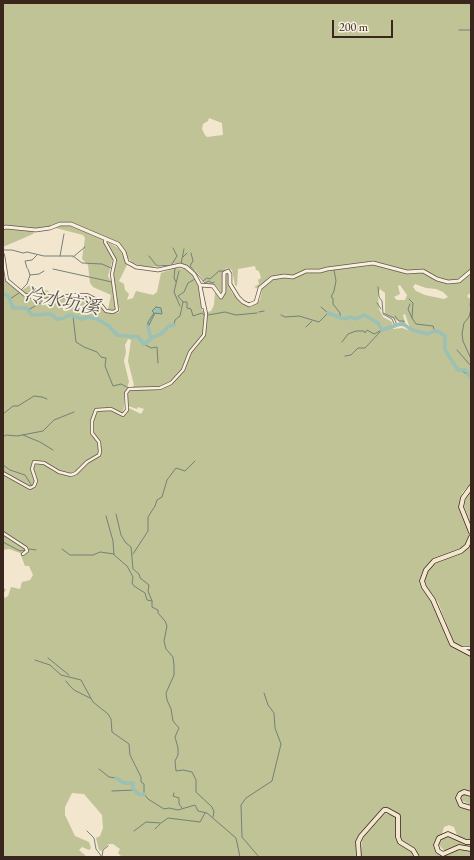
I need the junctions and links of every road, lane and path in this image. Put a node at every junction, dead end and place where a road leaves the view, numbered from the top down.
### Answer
1 (3, 228) edge
2 (106, 239) junction
3 (3, 255) edge
4 (471, 271) edge
5 (200, 285) junction
6 (204, 308) junction
7 (3, 473) edge
8 (471, 487) edge
9 (471, 532) edge
10 (3, 533) edge
11 (471, 537) edge
12 (23, 554) dead end
13 (471, 648) edge
14 (460, 649) junction
15 (471, 654) edge
16 (471, 794) edge
17 (471, 808) edge
18 (471, 842) edge
19 (471, 849) edge
20 (358, 857) edge
21 (417, 857) edge

1 - 2 street
2 - 3 street
2 - 5 street
4 - 5 street
5 - 6 street
5 - 6 street
6 - 7 street
8 - 9 main road
10 - 12 street
11 - 14 main road
13 - 14 street
14 - 15 main road
16 - 17 main road
18 - 19 main road
20 - 21 main road

